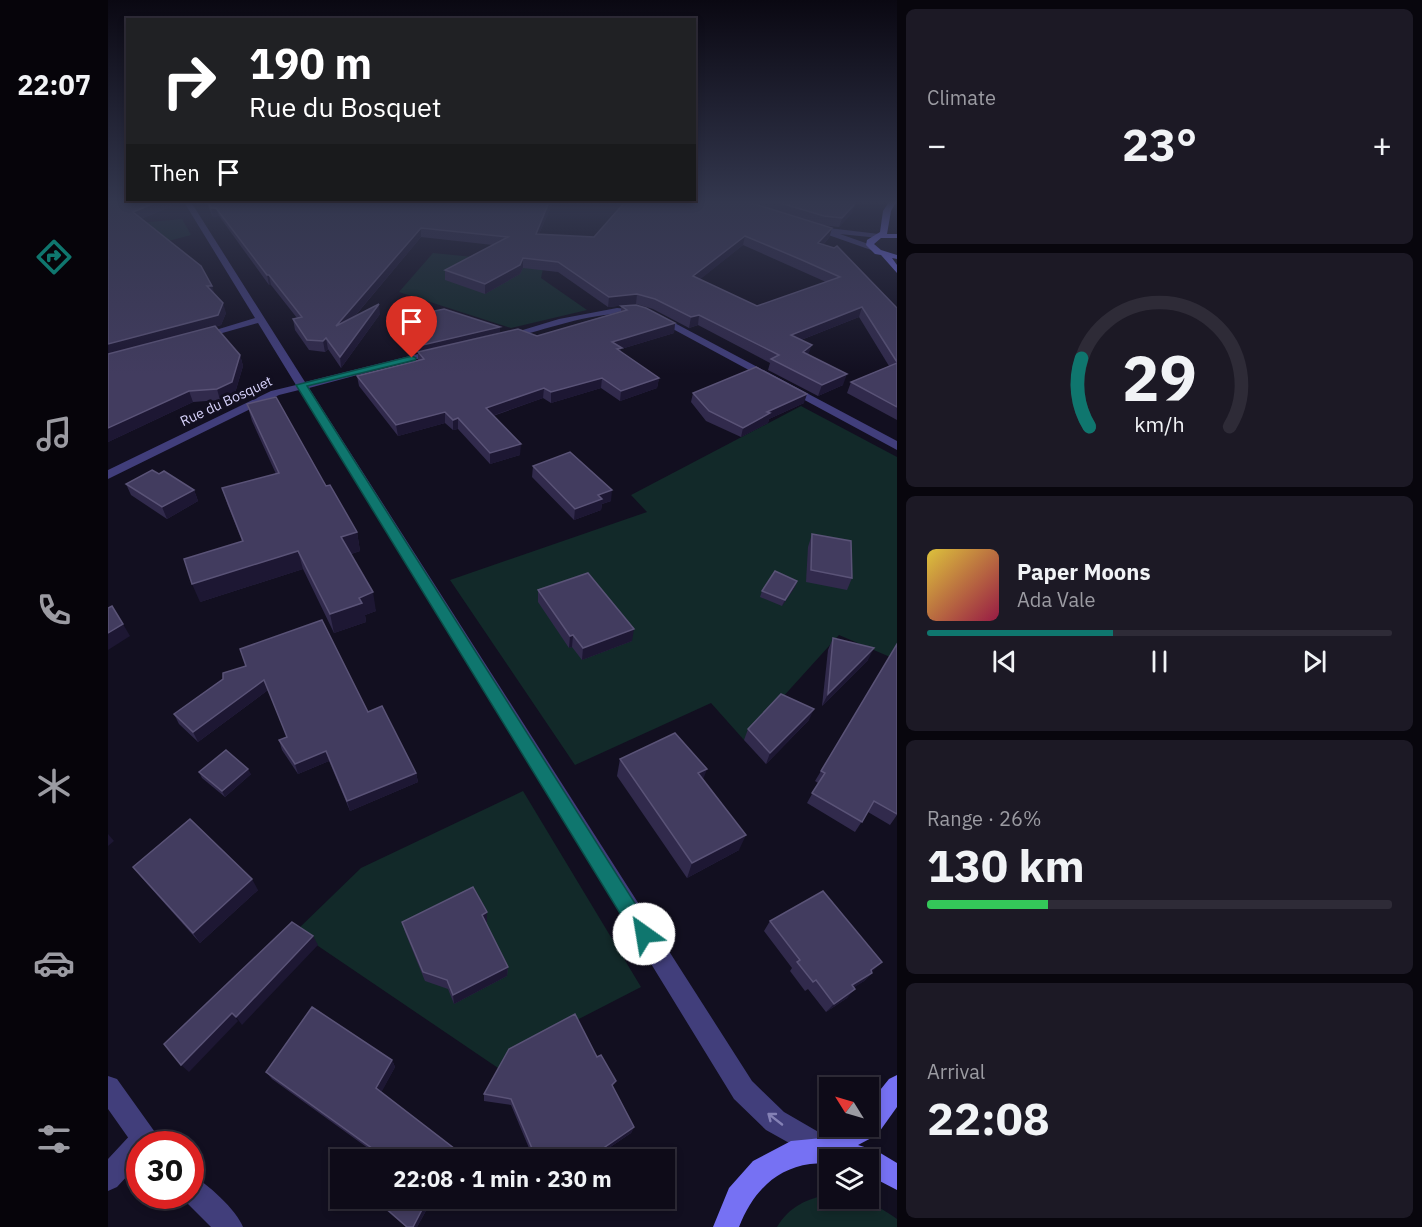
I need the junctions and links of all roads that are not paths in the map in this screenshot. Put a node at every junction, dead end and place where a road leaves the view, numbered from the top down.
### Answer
1 (222, 259) edge
2 (259, 320) junction
3 (498, 338) edge
4 (186, 340) edge
5 (445, 351) edge
6 (301, 385) junction
7 (897, 446) edge
8 (108, 475) edge
9 (897, 1087) edge
10 (108, 1088) edge
11 (879, 1111) edge
12 (138, 1131) edge
13 (848, 1137) edge
14 (823, 1149) edge
15 (827, 1149) edge
16 (819, 1151) edge
17 (126, 1161) edge
18 (879, 1166) edge
19 (897, 1177) edge
20 (108, 1178) edge
21 (204, 1202) edge
22 (230, 1227) edge
23 (726, 1227) edge

1 - 2 street
2 - 4 street
2 - 6 street
3 - 7 street
5 - 6 street, Rue du Bosquet
6 - 8 street, Rue du Bosquet
14 -> 6 street
9 - 11 main road
10 - 12 street
13 - 15 main road
16 - 23 main road
17 - 20 street
18 - 19 main road
21 - 22 street

